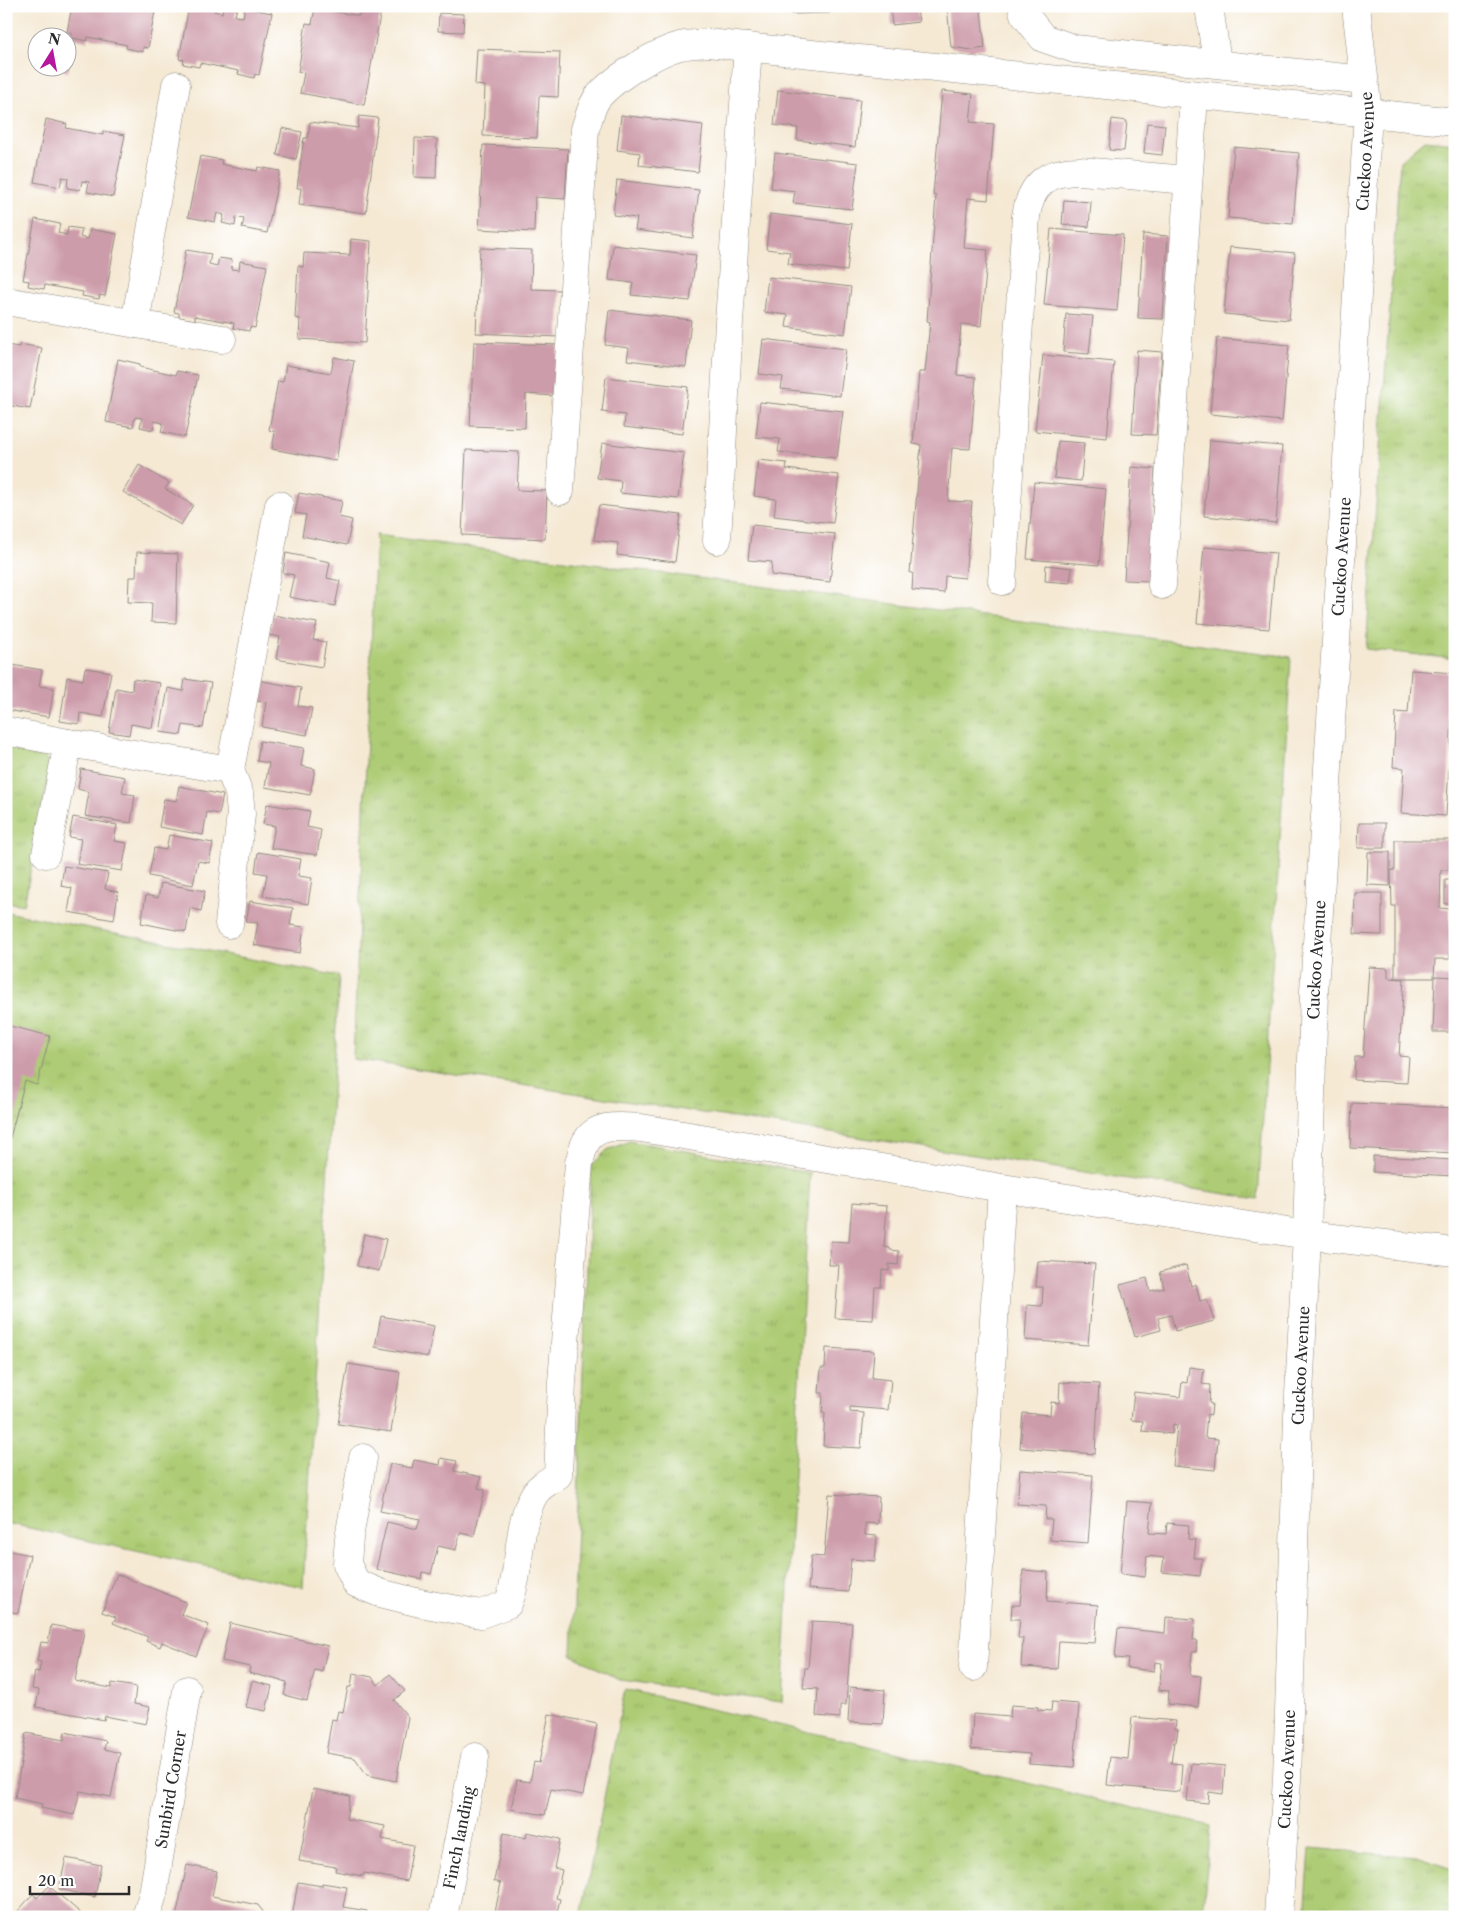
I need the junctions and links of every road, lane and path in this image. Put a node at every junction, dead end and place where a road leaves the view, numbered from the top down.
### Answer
1 (1022, 6) edge
2 (1209, 6) edge
3 (1356, 6) edge
4 (748, 47) junction
5 (1217, 63) junction
6 (1364, 80) junction
7 (176, 85) dead end
8 (1194, 95) junction
9 (1368, 113) junction
10 (1455, 122) edge
11 (1188, 180) junction
12 (6, 301) edge
13 (135, 324) junction
14 (222, 339) dead end
15 (560, 491) dead end
16 (279, 505) dead end
17 (717, 540) dead end
18 (1002, 581) dead end
19 (1162, 585) dead end
20 (6, 731) edge
21 (68, 744) junction
22 (230, 770) junction
23 (46, 854) dead end
24 (229, 924) dead end
25 (1002, 1188) junction
26 (1307, 1235) junction
27 (1455, 1252) edge
28 (363, 1458) dead end
29 (973, 1667) dead end
30 (187, 1690) dead end
31 (475, 1757) dead end
32 (146, 1917) edge
33 (443, 1917) edge
34 (1278, 1917) edge

1 - 5 street
2 - 5 street
3 - 6 street, Cuckoo Avenue
4 - 8 street
4 - 15 street
4 - 17 street
5 - 6 street
6 - 9 street, Cuckoo Avenue
7 - 13 street
8 - 9 street
8 - 11 street
9 - 10 street
9 - 26 street, Cuckoo Avenue
11 - 18 street
11 - 19 street
12 - 13 street
13 - 14 street
16 - 22 street
20 - 21 street
21 - 22 street
21 - 23 street
22 - 24 street
25 - 26 street
25 - 28 street
25 - 29 street
26 - 27 street
26 - 34 street, Cuckoo Avenue
30 - 32 street, Sunbird Corner
31 - 33 street, Finch landing

